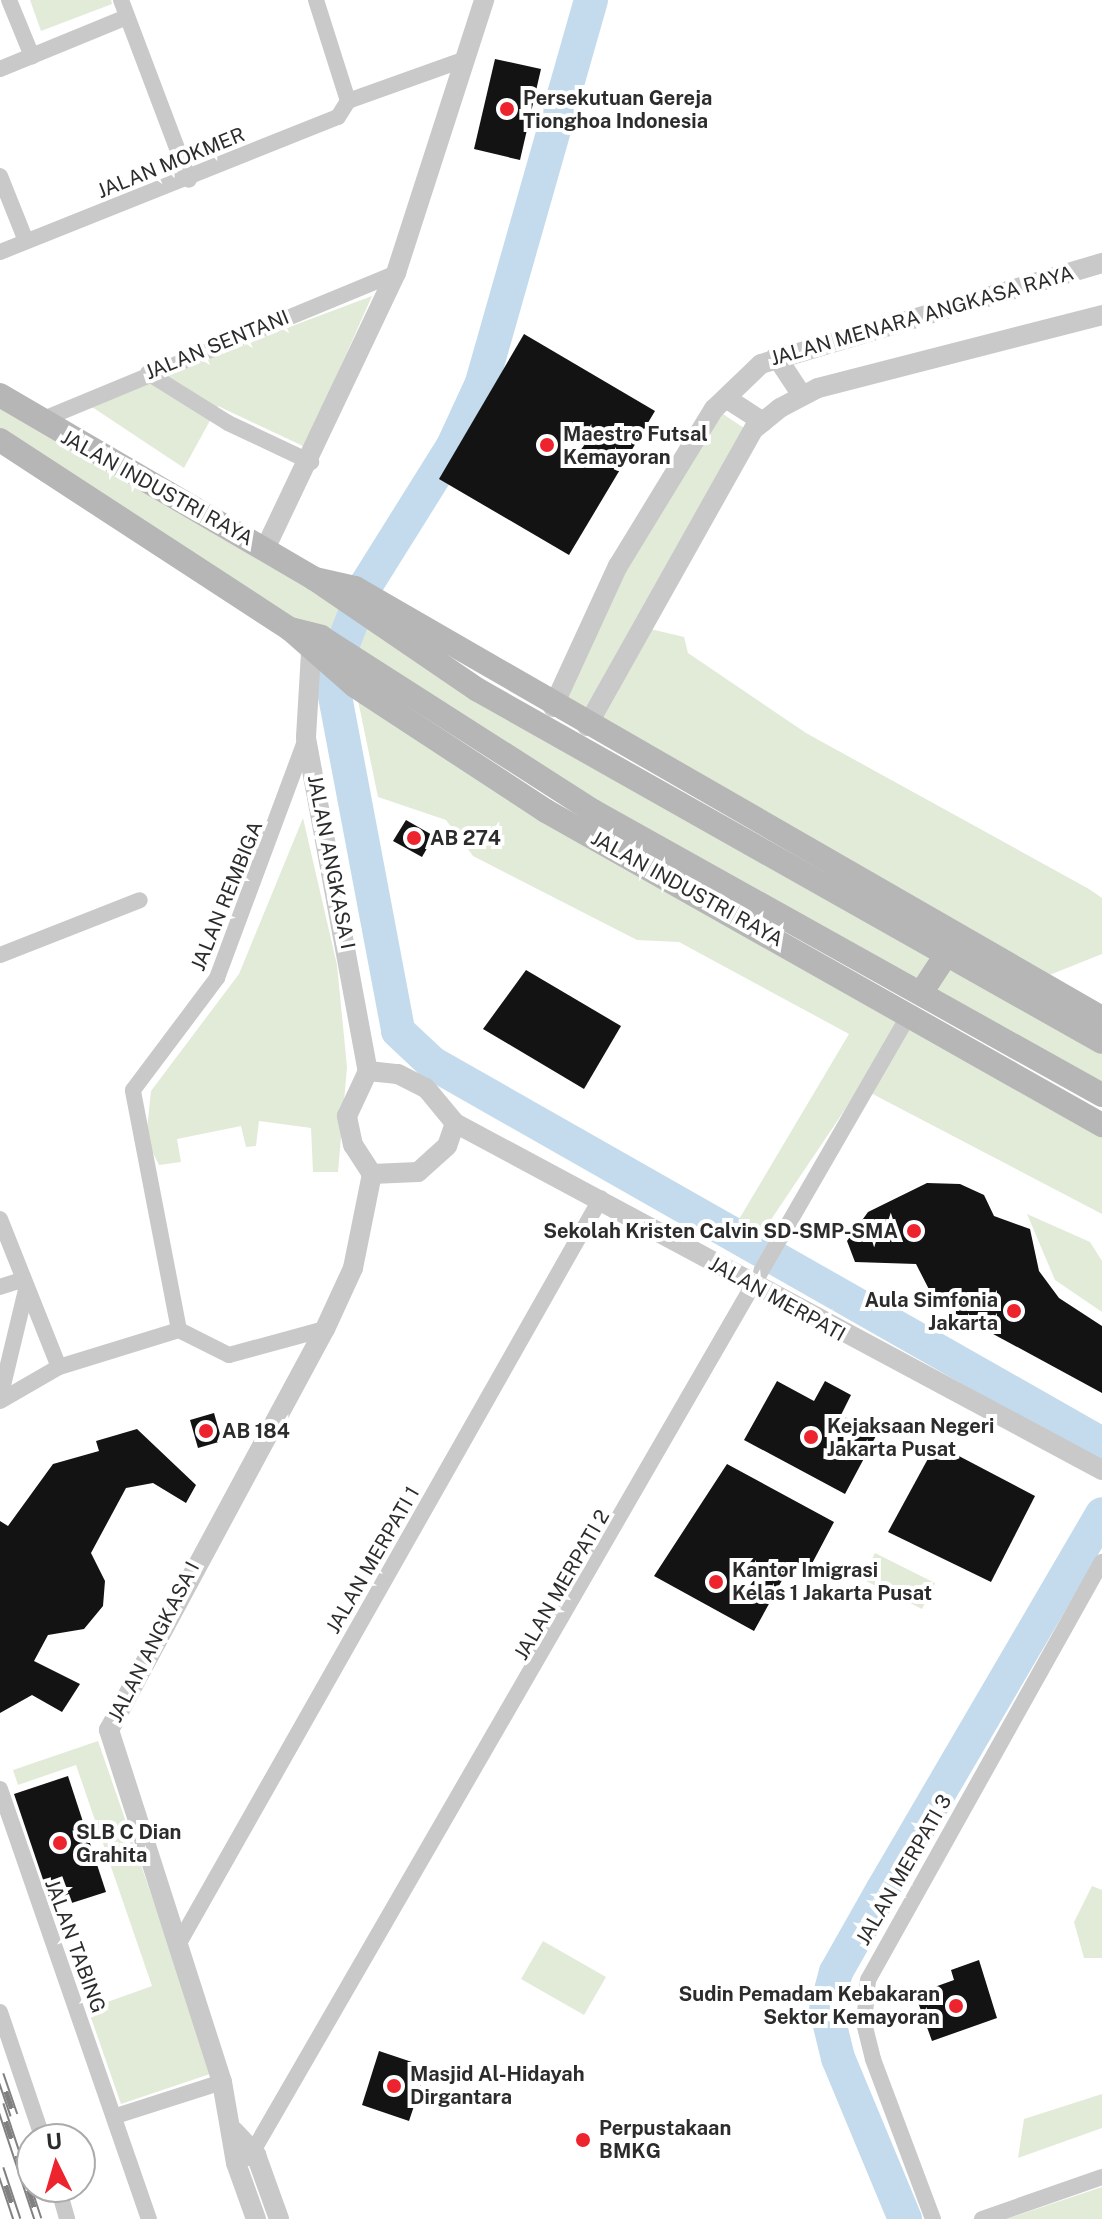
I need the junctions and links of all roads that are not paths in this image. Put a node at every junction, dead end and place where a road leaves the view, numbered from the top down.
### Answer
1 (9, 0) edge
2 (121, 0) edge
3 (316, 0) edge
4 (484, 0) edge
5 (127, 17) junction
6 (32, 56) junction
7 (465, 59) junction
8 (0, 69) edge
9 (348, 101) junction
10 (0, 176) edge
11 (189, 180) junction
12 (26, 241) junction
13 (0, 252) edge
14 (1102, 263) edge
15 (396, 273) junction
16 (1102, 315) edge
17 (776, 356) junction
18 (148, 373) junction
19 (801, 394) junction
20 (0, 395) edge
21 (726, 398) junction
22 (39, 421) junction
23 (763, 422) junction
24 (0, 440) edge
25 (311, 462) junction
26 (265, 549) junction
27 (378, 613) junction
28 (323, 654) junction
29 (361, 676) junction
30 (553, 707) junction
31 (587, 726) junction
32 (306, 738) junction
33 (707, 808) junction
34 (546, 811) junction
35 (593, 811) junction
36 (140, 900) dead end
37 (0, 955) edge
38 (946, 955) junction
39 (921, 993) junction
40 (909, 1015) junction
41 (1102, 1018) edge
42 (1102, 1042) edge
43 (368, 1071) junction
44 (1102, 1095) edge
45 (455, 1123) junction
46 (1102, 1125) edge
47 (372, 1174) junction
48 (601, 1198) junction
49 (0, 1219) edge
50 (24, 1285) junction
51 (0, 1287) edge
52 (752, 1287) junction
53 (325, 1329) junction
54 (179, 1330) junction
55 (59, 1367) junction
56 (0, 1399) edge
57 (1093, 1464) edge
58 (1102, 1562) edge
59 (0, 1789) edge
60 (179, 1943) junction
61 (0, 2012) edge
62 (222, 2082) junction
63 (116, 2116) junction
64 (38, 2123) edge
65 (246, 2159) junction
66 (1102, 2177) edge
67 (149, 2219) edge
68 (256, 2219) edge
69 (279, 2219) edge
70 (933, 2219) edge
71 (982, 2219) edge

1 - 6 street
2 - 5 street
3 - 9 street
4 - 7 street
5 - 6 street
5 - 11 street
6 - 8 street
7 - 9 street, JALAN MOKMER
7 - 15 street
9 - 11 street, JALAN MOKMER
10 - 12 street
11 - 12 street, JALAN MOKMER
12 - 13 street, JALAN MOKMER
14 - 17 street, JALAN MENARA ANGKASA RAYA
15 - 18 street, JALAN SENTANI
15 - 25 street
16 - 19 street, JALAN MENARA ANGKASA RAYA
17 - 19 street
17 - 21 street, JALAN MENARA ANGKASA RAYA
18 - 22 street, JALAN SENTANI
18 - 25 street
19 - 23 street, JALAN MENARA ANGKASA RAYA
20 - 22 main road, JALAN INDUSTRI RAYA
21 - 23 street
21 - 30 street, JALAN MENARA ANGKASA RAYA
22 - 26 main road, JALAN INDUSTRI RAYA
23 - 31 street, JALAN MENARA ANGKASA RAYA
24 - 28 main road, JALAN INDUSTRI RAYA
25 - 26 street
26 - 27 main road, JALAN INDUSTRI RAYA
27 - 30 main road, JALAN INDUSTRI RAYA
27 - 33 main road, JALAN INDUSTRI RAYA
28 - 29 main road, JALAN INDUSTRI RAYA
28 - 32 street, JALAN ANGKASA I
29 - 34 main road, JALAN INDUSTRI RAYA
29 - 35 main road, JALAN INDUSTRI RAYA
30 - 31 main road, JALAN INDUSTRI RAYA
31 - 33 main road, JALAN INDUSTRI RAYA
32 - 43 street, JALAN ANGKASA I
32 - 54 street, JALAN REMBIGA
33 - 38 main road, JALAN INDUSTRI RAYA
33 - 41 main road, JALAN INDUSTRI RAYA
34 - 35 main road
34 - 40 main road, JALAN INDUSTRI RAYA
35 - 39 main road, JALAN INDUSTRI RAYA
36 - 37 street
38 - 39 main road
38 - 42 main road, JALAN INDUSTRI RAYA
39 - 44 main road, JALAN INDUSTRI RAYA
40 - 46 main road, JALAN INDUSTRI RAYA
40 - 52 street, JALAN MERPATI 2
43 - 45 street
43 - 47 street
45 - 47 street
45 - 48 street, JALAN MERPATI
47 - 53 street, JALAN ANGKASA I
48 - 52 street, JALAN MERPATI
48 - 60 street, JALAN MERPATI 1
49 - 50 street
50 - 51 street
50 - 55 street
50 - 56 street
52 - 57 street, JALAN MERPATI
52 - 65 street, JALAN MERPATI 2
53 - 54 street
53 - 60 street, JALAN ANGKASA I
54 - 55 street
55 - 56 street
58 - 70 street, JALAN MERPATI 3
59 - 63 street, JALAN TABING
60 - 62 street, JALAN ANGKASA I
61 - 64 street
62 - 63 street
62 - 65 street, JALAN ANGKASA I
63 - 67 street, JALAN TABING
65 - 68 street, JALAN ANGKASA I
65 - 69 street, JALAN ANGKASA I
66 - 71 street

